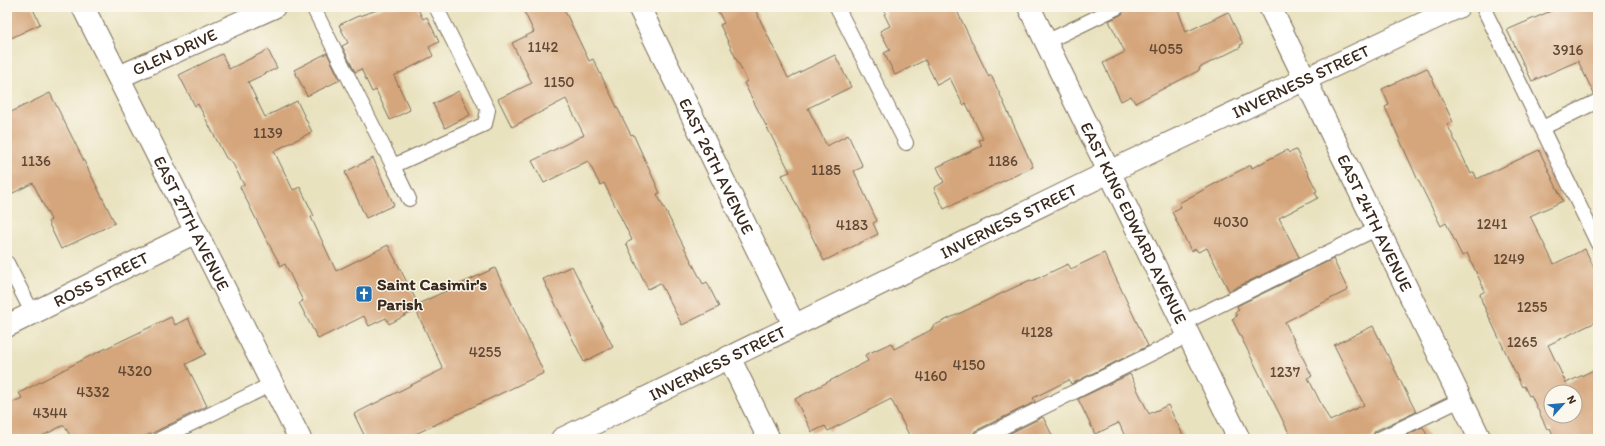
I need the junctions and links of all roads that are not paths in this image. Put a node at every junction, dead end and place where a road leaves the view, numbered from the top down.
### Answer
1 (83, 7) edge
2 (274, 7) edge
3 (313, 7) edge
4 (436, 7) edge
5 (639, 7) edge
6 (837, 7) edge
7 (1029, 7) edge
8 (1118, 7) edge
9 (1270, 7) edge
10 (1458, 7) edge
11 (1483, 7) edge
12 (1046, 42) junction
13 (119, 78) junction
14 (1305, 79) junction
15 (1598, 101) edge
16 (1542, 128) junction
17 (906, 143) dead end
18 (393, 166) junction
19 (1109, 172) junction
20 (409, 199) dead end
21 (1376, 228) junction
22 (196, 232) junction
23 (1598, 244) edge
24 (7, 263) edge
25 (33, 314) junction
26 (794, 325) junction
27 (7, 326) edge
28 (1186, 329) junction
29 (729, 357) junction
30 (272, 384) junction
31 (1460, 400) junction
32 (1001, 434) edge
33 (160, 439) edge
34 (300, 439) edge
35 (562, 439) edge
36 (769, 439) edge
37 (979, 439) edge
38 (1239, 439) edge
39 (1379, 439) edge
40 (1480, 439) edge

1 - 13 street, EAST 27TH AVENUE
2 - 13 street, GLEN DRIVE
3 - 18 lane
4 - 18 lane
5 - 26 street, EAST 26TH AVENUE
6 - 17 lane
7 - 12 street, EAST KING EDWARD AVENUE
8 - 12 lane
9 - 14 street, EAST 24TH AVENUE
10 - 14 street, INVERNESS STREET
11 - 16 lane
12 - 19 street, EAST KING EDWARD AVENUE
13 - 22 street, EAST 27TH AVENUE
14 - 19 street, INVERNESS STREET
14 - 21 street, EAST 24TH AVENUE
15 - 16 lane
16 - 23 lane
18 - 20 lane
19 - 26 street, INVERNESS STREET
19 - 28 street, EAST KING EDWARD AVENUE
21 - 28 lane
21 - 31 street, EAST 24TH AVENUE
22 - 25 street, ROSS STREET
22 - 30 street, EAST 27TH AVENUE
24 - 25 lane
25 - 27 street, ROSS STREET
26 - 29 street, INVERNESS STREET
28 - 32 lane
28 - 38 street, EAST KING EDWARD AVENUE
29 - 35 street, INVERNESS STREET
29 - 36 street
30 - 33 lane
30 - 34 street, EAST 27TH AVENUE
31 - 39 lane
31 - 40 street, EAST 24TH AVENUE
32 - 37 lane

